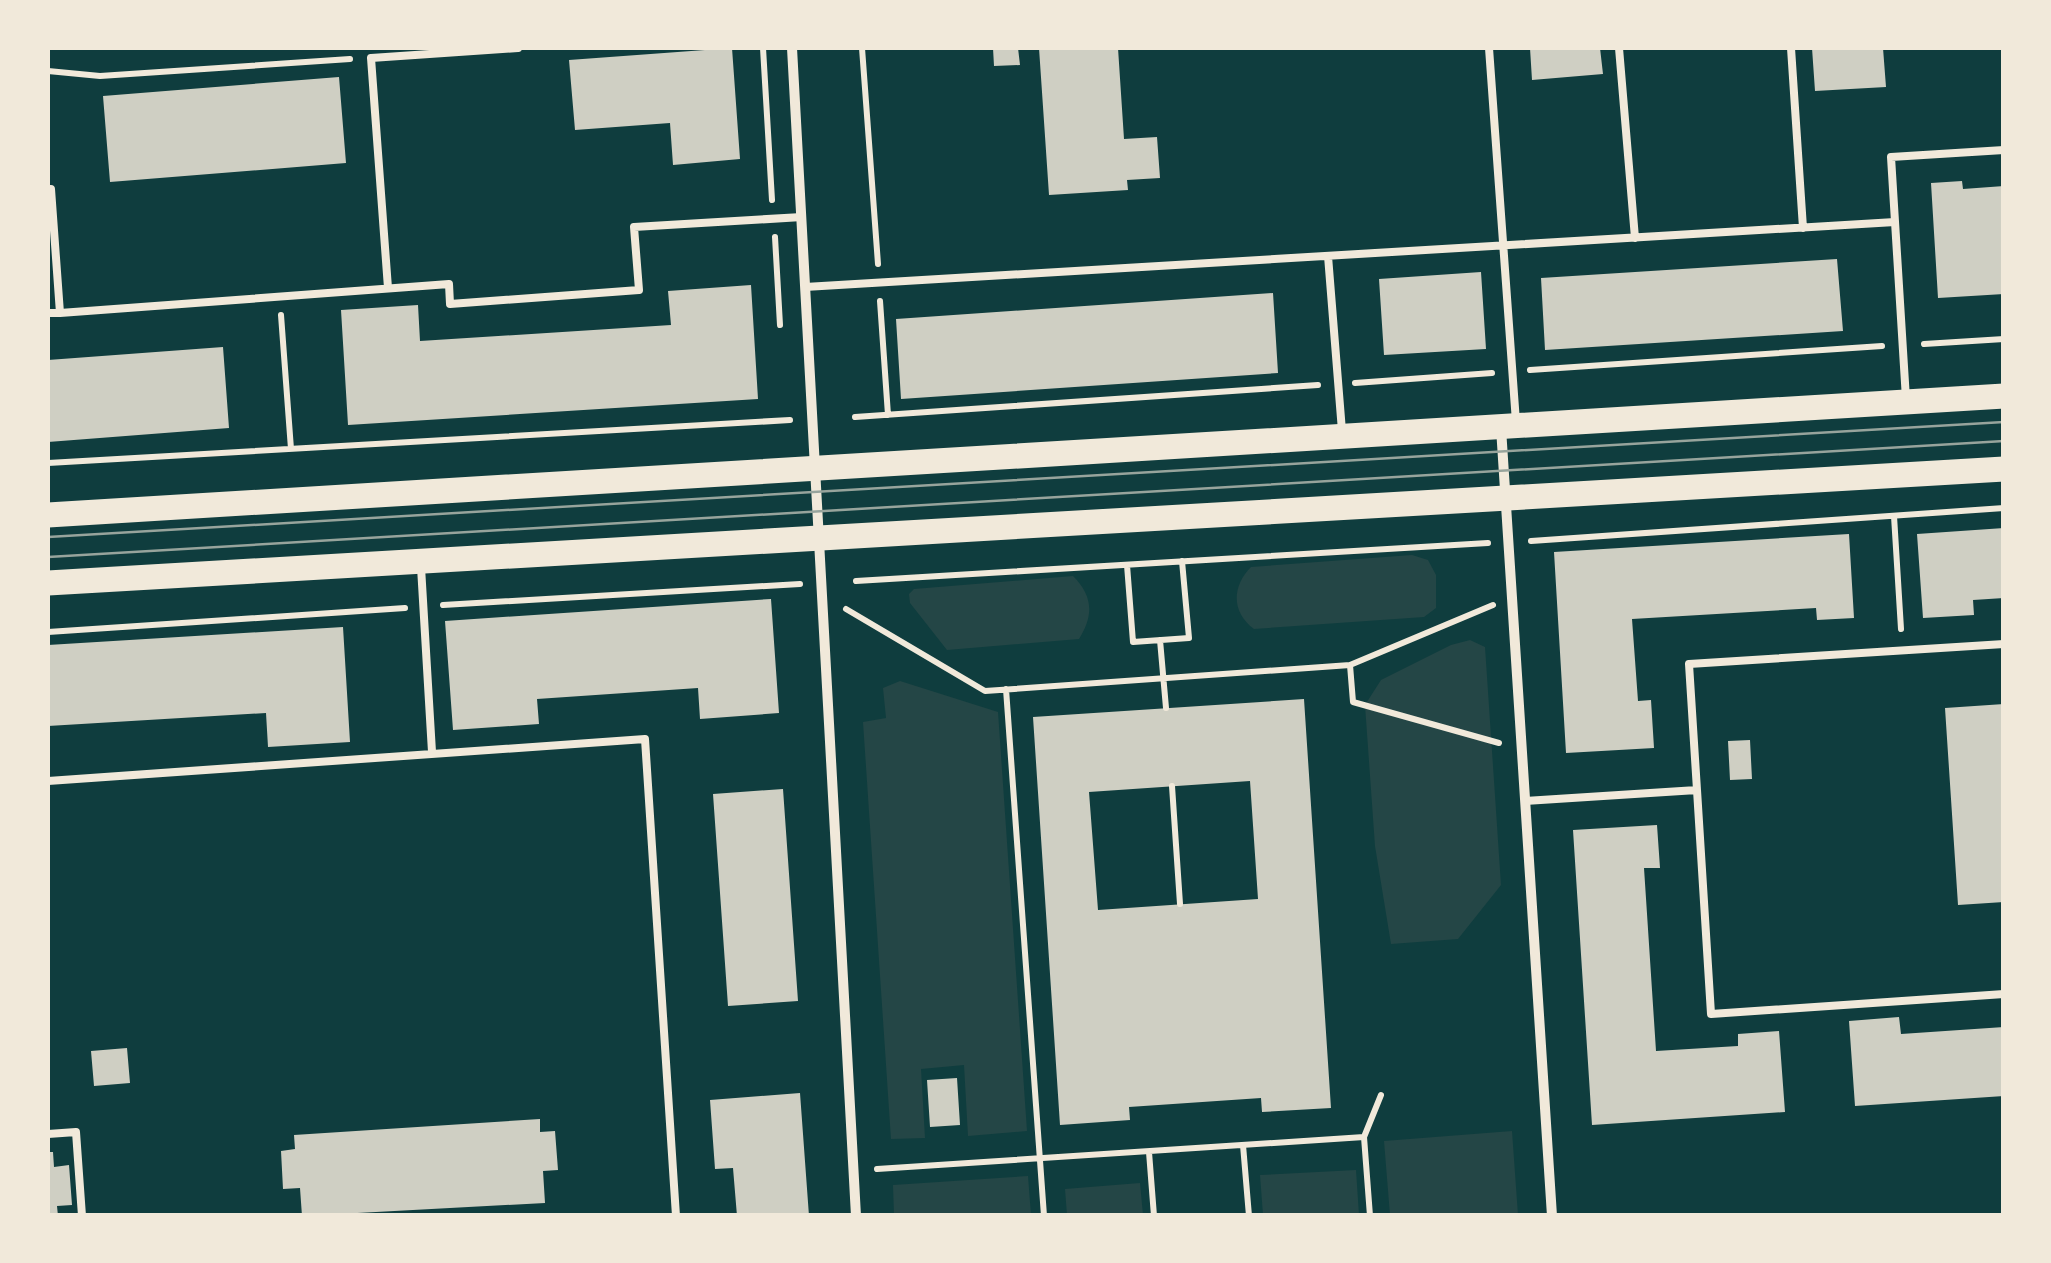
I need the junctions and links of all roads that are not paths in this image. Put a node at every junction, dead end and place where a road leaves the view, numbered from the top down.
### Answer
1 (518, 48) edge
2 (792, 48) edge
3 (1489, 48) edge
4 (1619, 48) edge
5 (1791, 48) edge
6 (2004, 150) edge
7 (48, 189) edge
8 (802, 217) junction
9 (1895, 222) junction
10 (1803, 228) junction
11 (1634, 238) junction
12 (1502, 246) junction
13 (1328, 256) junction
14 (805, 287) junction
15 (388, 288) junction
16 (60, 312) junction
17 (48, 314) edge
18 (2004, 396) edge
19 (1906, 402) junction
20 (1508, 426) junction
21 (1342, 436) junction
22 (2004, 469) edge
23 (816, 470) junction
24 (1505, 498) junction
25 (48, 515) edge
26 (820, 539) junction
27 (421, 561) junction
28 (48, 583) edge
29 (2004, 644) edge
30 (432, 752) junction
31 (48, 781) edge
32 (1697, 790) junction
33 (1525, 801) junction
34 (2004, 994) edge
35 (48, 1134) edge
36 (82, 1216) edge
37 (676, 1216) edge
38 (856, 1216) edge
39 (1552, 1216) edge

1 - 15 lane
2 - 8 street
3 - 12 lane
4 - 11 lane
5 - 10 lane
6 - 9 lane
7 - 16 lane
8 - 14 street
8 - 15 lane
9 - 10 lane
9 - 19 lane
10 - 11 lane
11 - 12 lane
12 - 13 lane
12 - 20 lane
13 - 14 lane
13 - 21 lane
14 - 23 street
15 - 16 lane
16 - 17 lane
18 - 19 main road
19 - 20 main road
20 - 21 main road
20 - 24 street
21 - 23 main road
22 - 24 main road
23 - 25 main road
23 - 26 street
24 - 26 main road
24 - 33 street
26 - 27 main road
26 - 38 street
27 - 28 main road
27 - 30 lane
29 - 32 lane
30 - 31 lane
30 - 37 lane
32 - 33 lane
32 - 34 lane
33 - 39 street
35 - 36 lane

